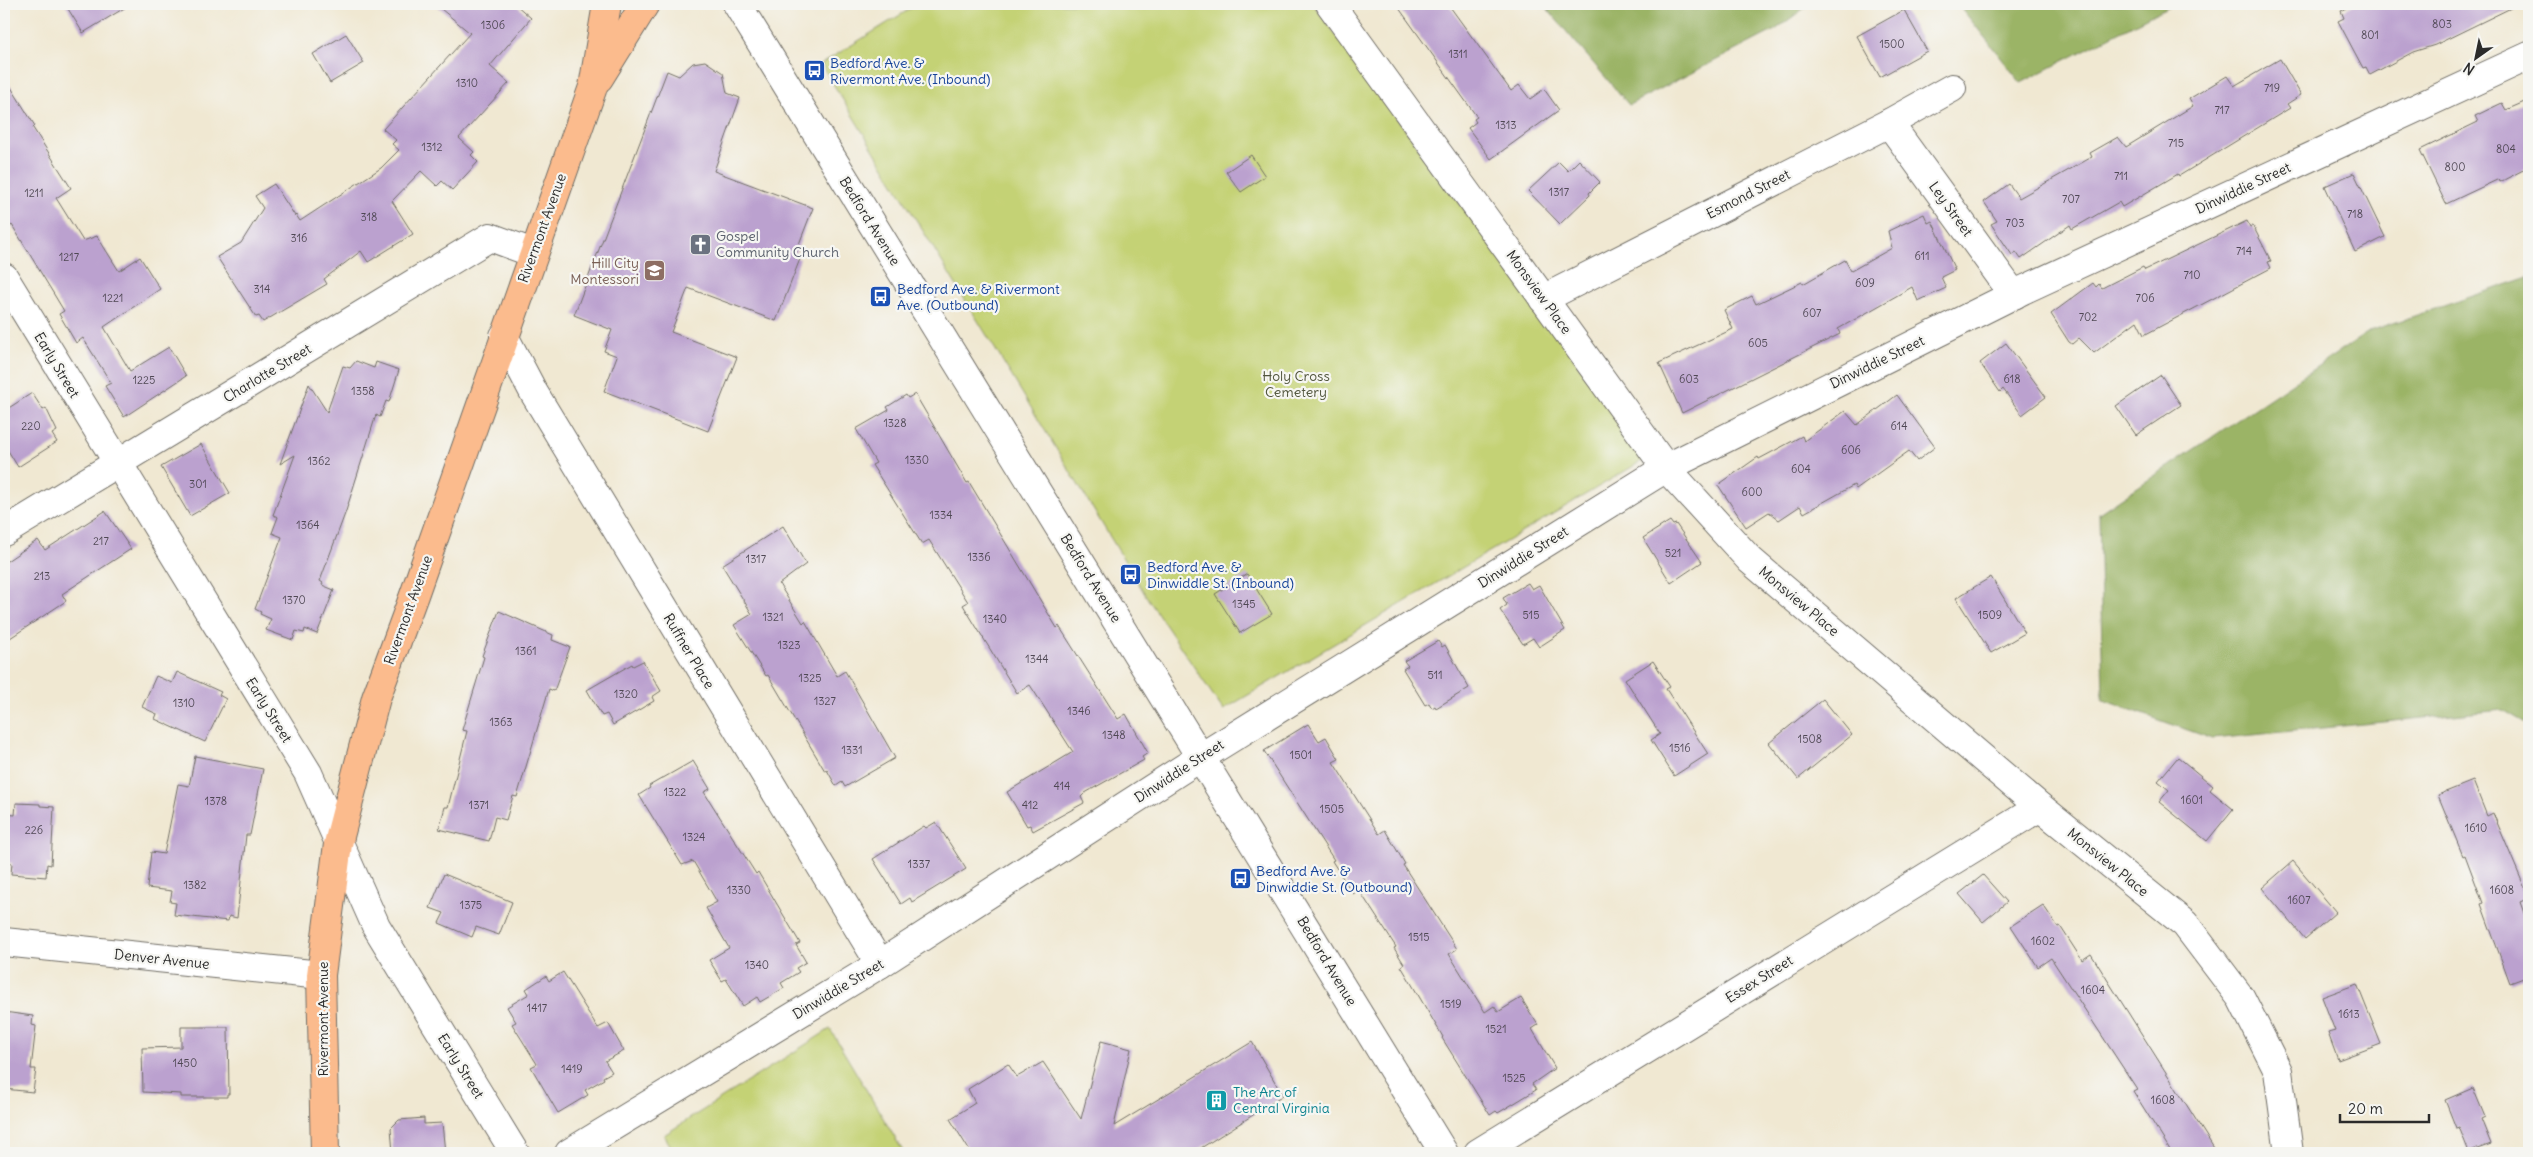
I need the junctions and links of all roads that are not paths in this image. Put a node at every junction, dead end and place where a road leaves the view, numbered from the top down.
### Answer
1 (607, 4) edge
2 (624, 4) edge
3 (645, 4) edge
4 (737, 4) edge
5 (1330, 4) edge
6 (613, 56) junction
7 (2529, 56) edge
8 (593, 87) junction
9 (1952, 88) dead end
10 (1889, 123) junction
11 (533, 253) junction
12 (4, 278) edge
13 (2014, 294) junction
14 (1544, 299) junction
15 (504, 336) junction
16 (117, 464) junction
17 (1666, 468) junction
18 (4, 532) edge
19 (1201, 757) junction
20 (2040, 807) junction
21 (338, 844) junction
22 (4, 942) edge
23 (880, 964) junction
24 (321, 975) junction
25 (325, 1153) edge
26 (515, 1153) edge
27 (569, 1153) edge
28 (1444, 1153) edge
29 (1478, 1153) edge
30 (2289, 1153) edge

1 - 8 main road, Rivermont Avenue
2 - 6 main road
3 - 6 main road, Rivermont Avenue
4 - 19 street, Bedford Avenue
5 - 14 street, Monsview Place
6 - 8 main road, Rivermont Avenue
7 - 13 street, Dinwiddie Street
8 - 11 main road, Rivermont Avenue
9 - 10 street, Esmond Street
10 - 13 street, Ley Street
10 - 14 street, Esmond Street
11 - 15 main road, Rivermont Avenue
11 - 16 street, Charlotte Street
12 - 16 street, Early Street
13 - 17 street, Dinwiddie Street
14 - 17 street, Monsview Place
15 - 21 main road, Rivermont Avenue
15 - 23 street, Ruffner Place
16 - 18 street, Charlotte Street
16 - 21 street, Early Street
17 - 19 street, Dinwiddie Street
17 - 20 street, Monsview Place
19 - 23 street, Dinwiddie Street
19 - 28 street, Bedford Avenue
20 - 29 street, Essex Street
20 - 30 street, Monsview Place
21 - 24 main road, Rivermont Avenue
21 - 26 street, Early Street
22 - 24 street, Denver Avenue
23 - 27 street, Dinwiddie Street
24 - 25 main road, Rivermont Avenue

